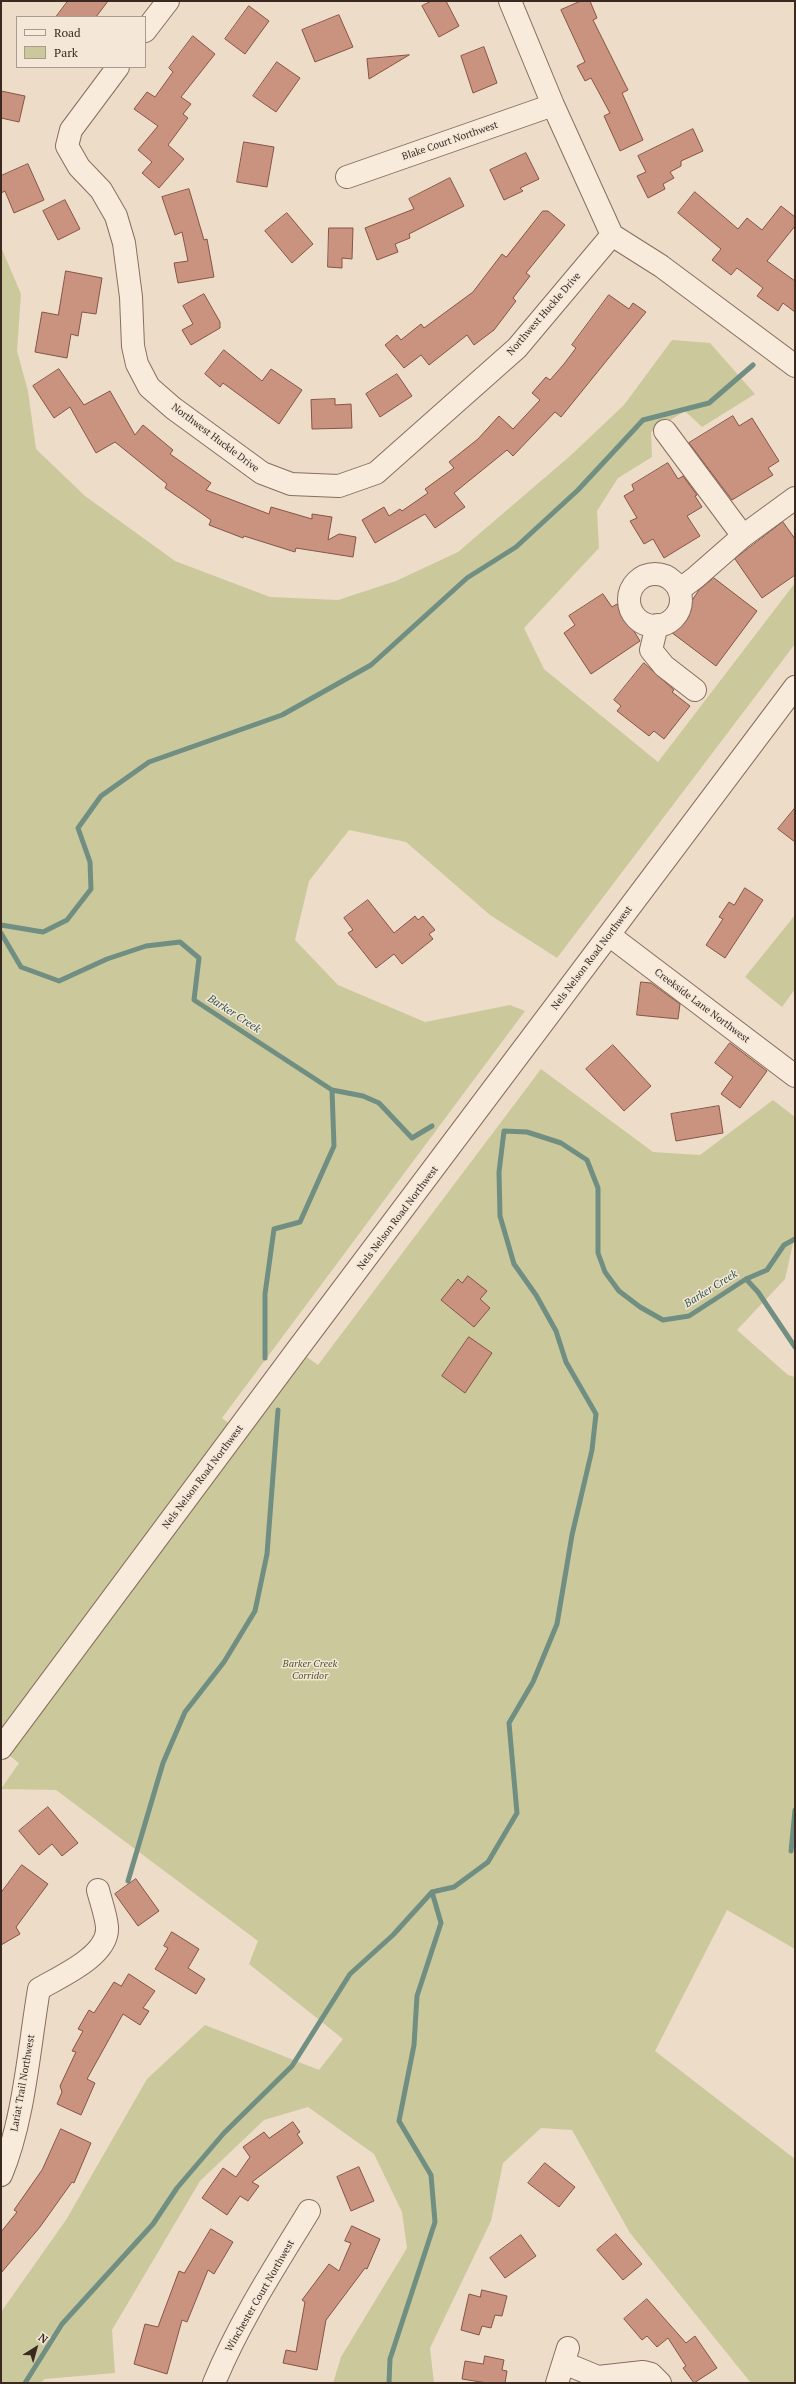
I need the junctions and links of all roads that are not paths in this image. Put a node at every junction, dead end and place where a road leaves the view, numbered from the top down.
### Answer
1 (168, 1) edge
2 (510, 1) edge
3 (146, 30) edge
4 (117, 68) edge
5 (553, 105) junction
6 (347, 177) dead end
7 (612, 234) junction
8 (795, 366) edge
9 (666, 431) dead end
10 (795, 498) edge
11 (743, 536) junction
12 (679, 590) junction
13 (657, 625) junction
14 (795, 687) edge
15 (695, 690) dead end
16 (609, 935) junction
17 (795, 1076) edge
18 (1, 1748) edge
19 (98, 1890) dead end
20 (1, 2175) edge
21 (309, 2211) dead end
22 (600, 2380) edge
23 (214, 2383) edge
24 (557, 2383) edge
25 (660, 2383) edge

1 - 3 street
2 - 5 street
4 - 7 street, Northwest Huckle Drive
5 - 6 street, Blake Court Northwest
5 - 7 street
7 - 8 street
9 - 11 street
10 - 11 street
11 - 12 street
12 - 13 street
12 - 13 street
13 - 15 street
14 - 16 street, Nels Nelson Road Northwest
16 - 17 street, Creekside Lane Northwest
16 - 18 street, Nels Nelson Road Northwest
19 - 20 street, Lariat Trail Northwest
21 - 23 street, Winchester Court Northwest
22 - 24 street
22 - 25 street

